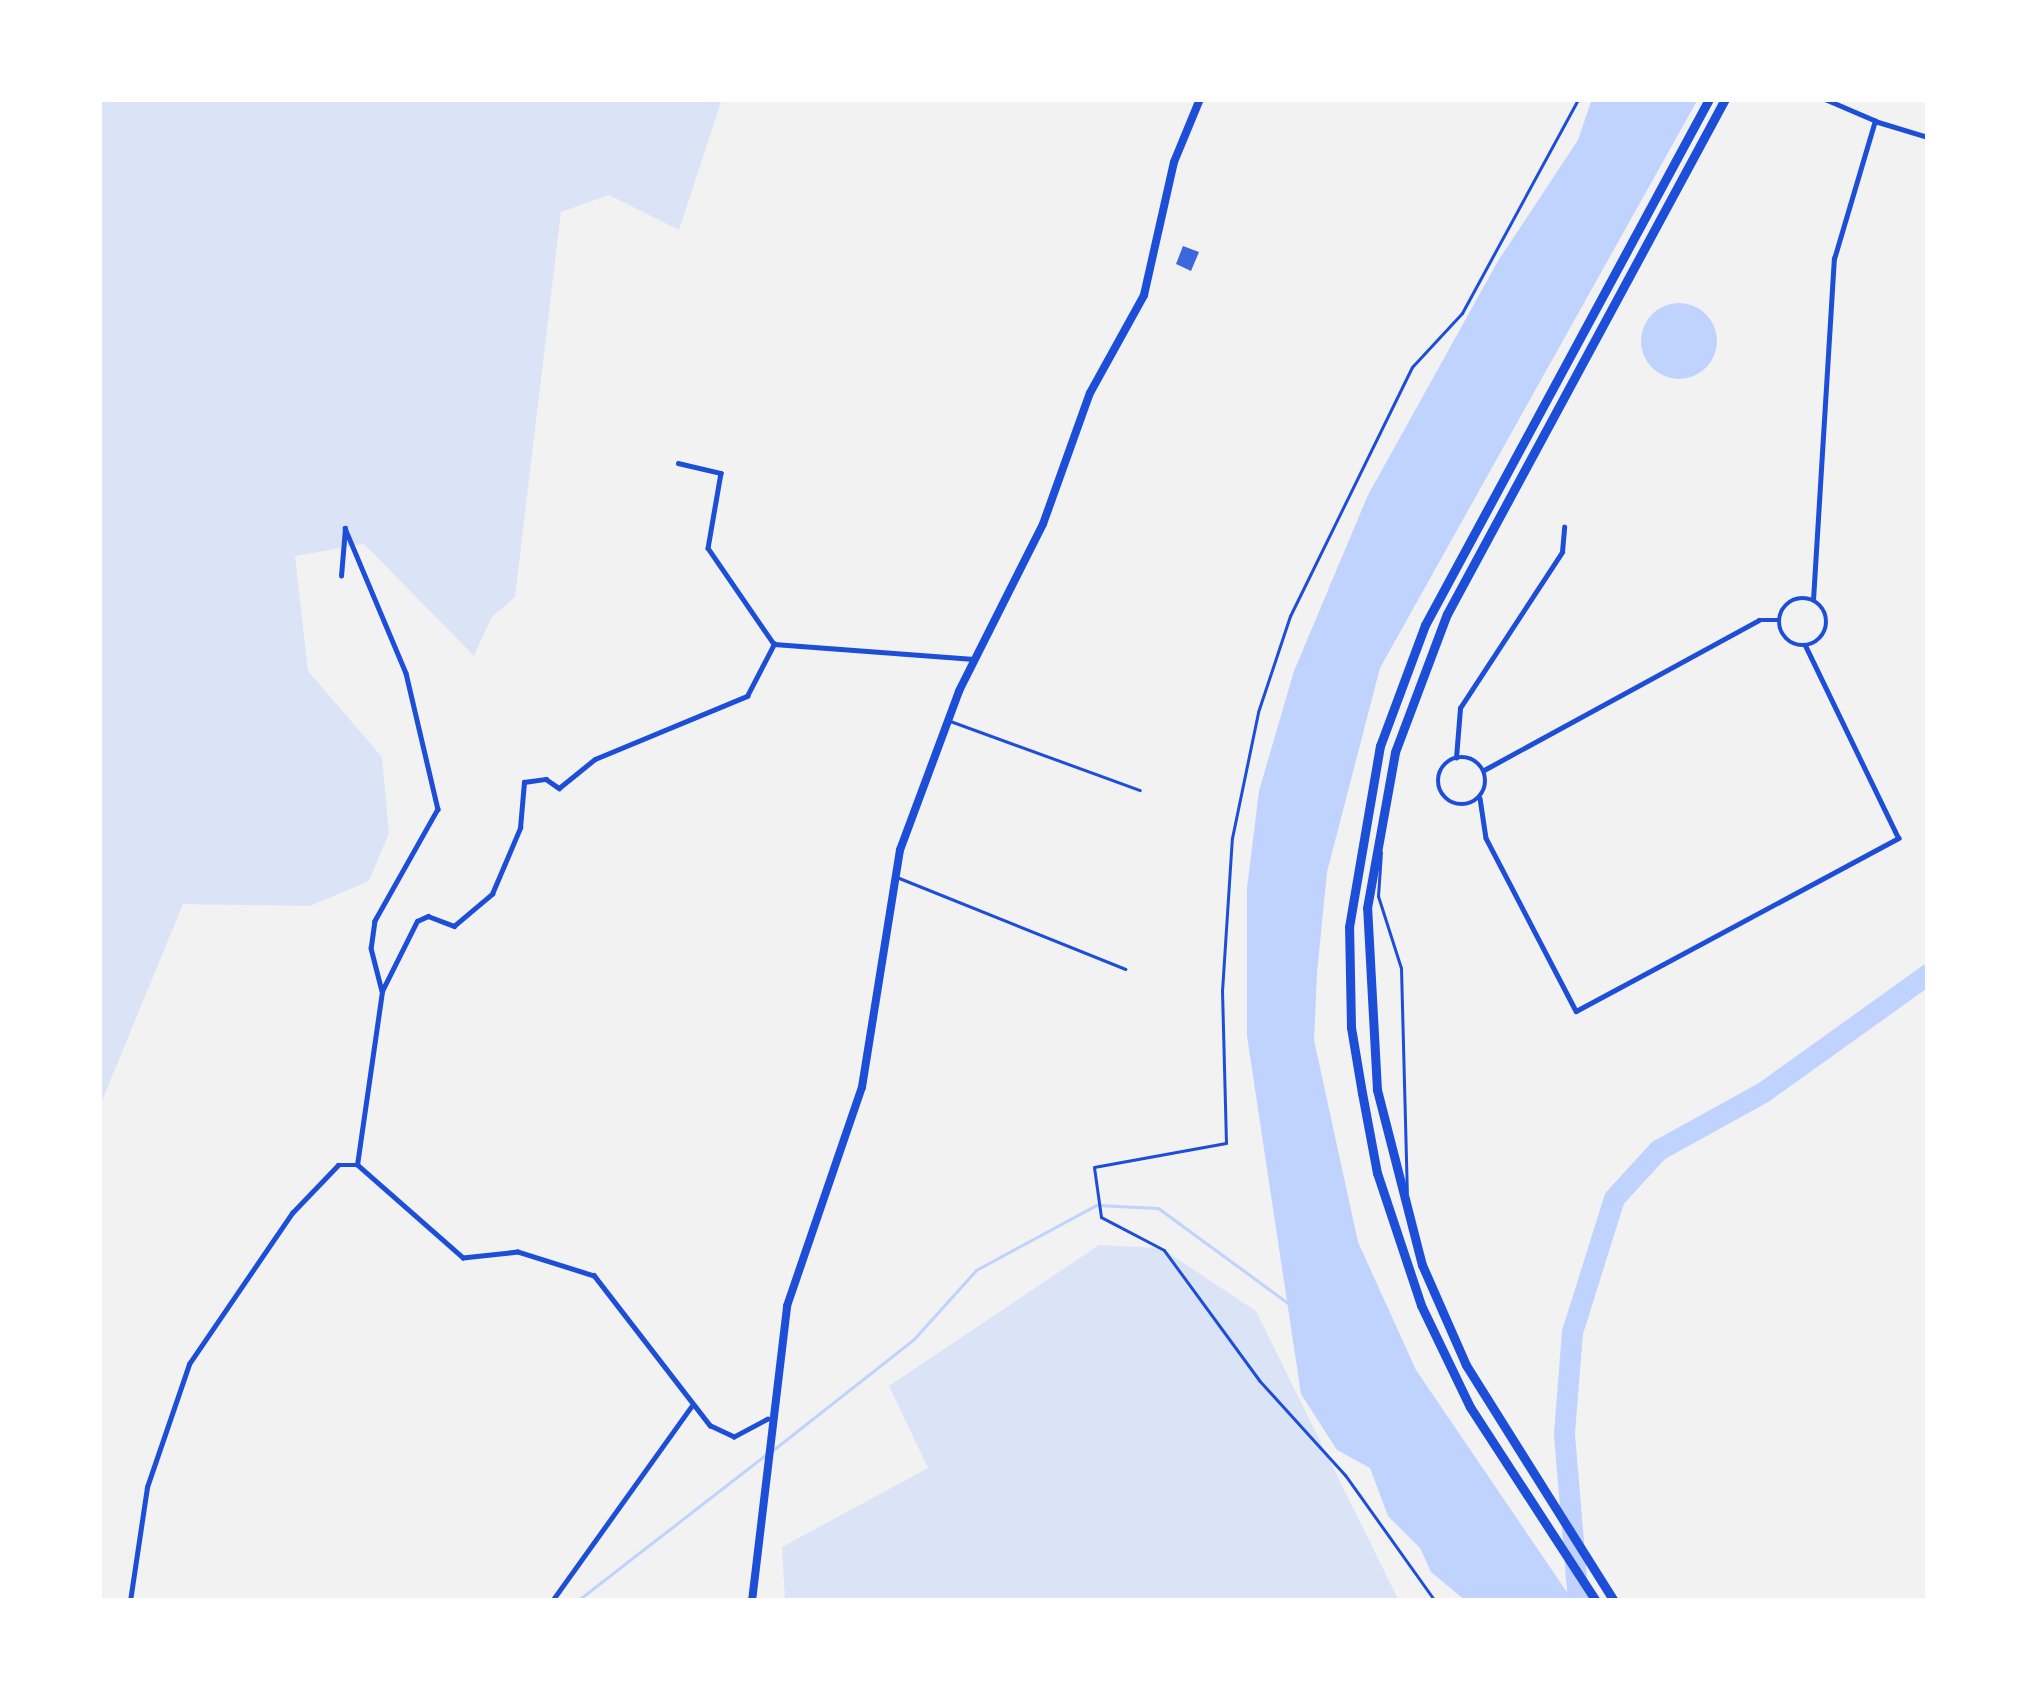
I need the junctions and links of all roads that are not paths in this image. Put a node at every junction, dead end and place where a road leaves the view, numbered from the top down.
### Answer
1 (1200, 99) edge
2 (1708, 99) edge
3 (1724, 99) edge
4 (1823, 99) edge
5 (1875, 121) junction
6 (1928, 137) edge
7 (678, 463) dead end
8 (1564, 527) dead end
9 (341, 576) dead end
10 (1813, 600) junction
11 (1779, 620) junction
12 (774, 644) junction
13 (1805, 646) junction
14 (973, 659) junction
15 (947, 721) junction
16 (1395, 752) junction
17 (1456, 758) junction
18 (1484, 770) junction
19 (1140, 790) dead end
20 (1480, 798) junction
21 (894, 876) junction
22 (1125, 969) dead end
23 (382, 992) junction
24 (357, 1165) junction
25 (1422, 1264) junction
26 (693, 1405) junction
27 (768, 1420) junction
28 (130, 1601) edge
29 (551, 1601) edge
30 (752, 1601) edge
31 (1596, 1601) edge
32 (1614, 1601) edge

1 - 14 main road
2 - 31 highway
3 - 16 highway
4 - 5 street
5 - 6 street
5 - 10 street
7 - 12 street
8 - 17 street
9 - 23 street
10 - 11 street
10 - 13 street
11 - 13 street
11 - 18 street
12 - 14 street
12 - 23 street
13 - 20 street
14 - 15 main road
15 - 19 lane
15 - 21 main road
16 - 25 lane
16 - 25 highway
17 - 18 street
17 - 20 street
18 - 20 street
21 - 22 lane
21 - 27 main road
23 - 24 street
24 - 26 street
24 - 28 street
25 - 32 highway
26 - 27 street
26 - 29 street
27 - 30 main road

